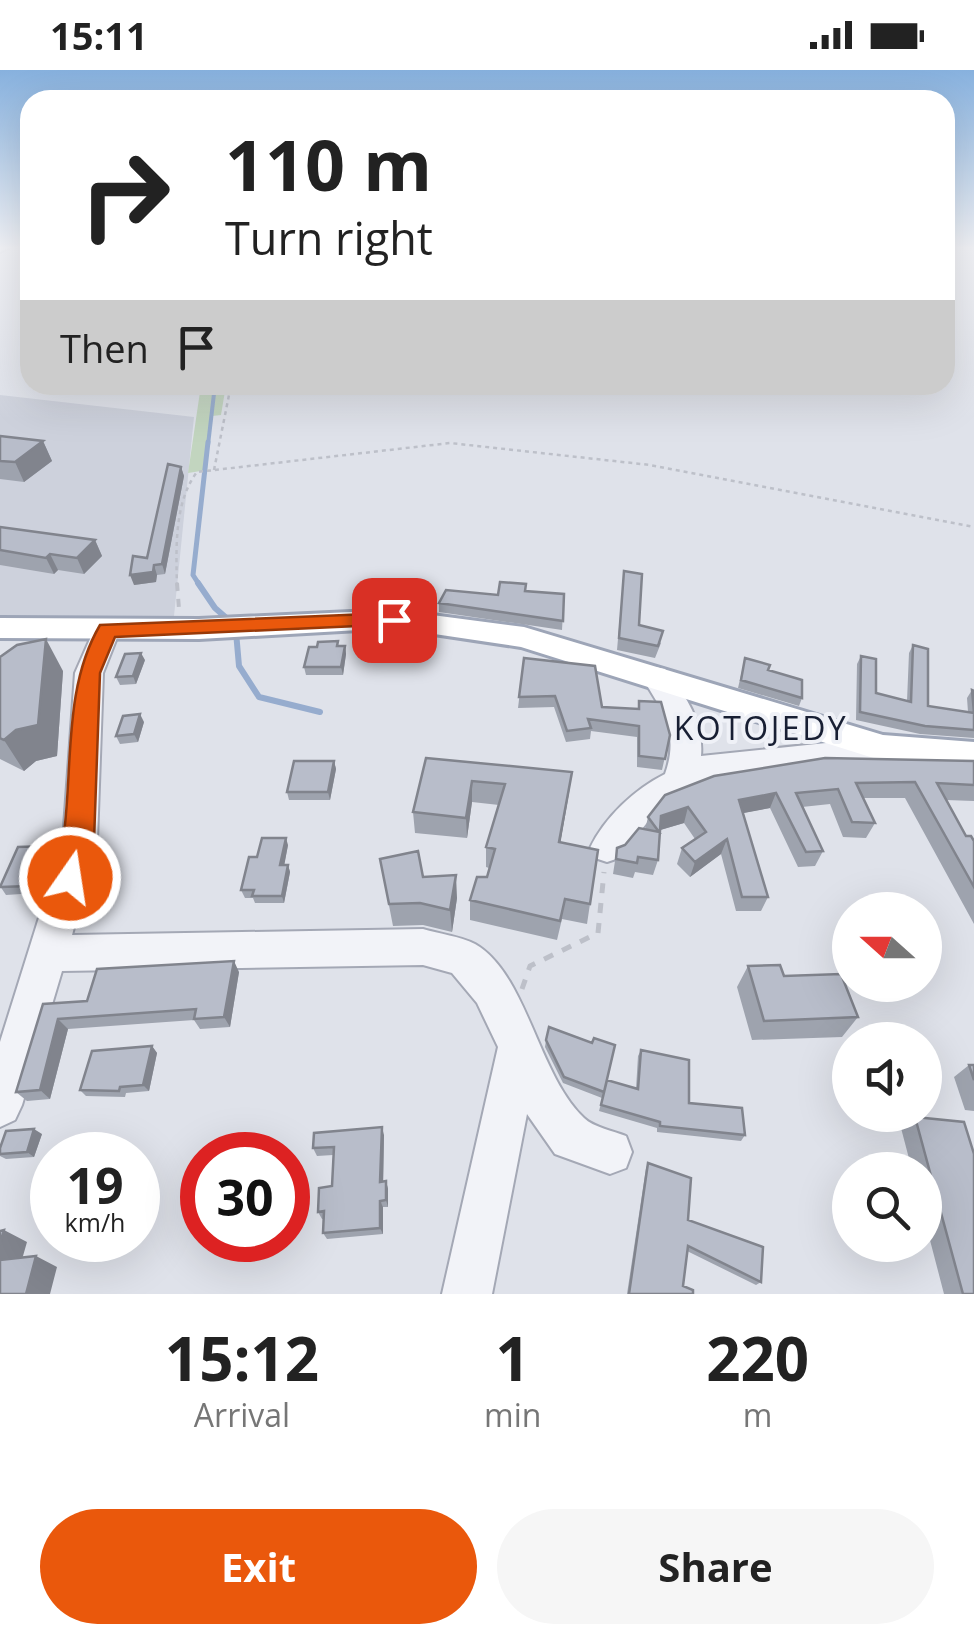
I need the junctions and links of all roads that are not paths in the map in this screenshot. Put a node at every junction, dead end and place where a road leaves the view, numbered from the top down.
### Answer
1 (0, 628) edge
2 (54, 630) junction
3 (107, 630) junction
4 (14, 659) edge
5 (655, 676) junction
6 (883, 748) junction
7 (974, 756) edge
8 (678, 781) junction
9 (607, 848) road end
10 (50, 953) junction
11 (514, 1036) junction
12 (0, 1104) edge
13 (610, 1152) dead end
14 (467, 1294) edge

1 - 2 main road
2 - 3 main road
2 - 4 street
3 - 5 main road
3 - 10 street
5 - 6 main road
5 - 8 street
6 - 7 main road
6 - 8 street
8 - 9 street
10 - 11 street
10 - 12 street
11 - 13 street
11 - 14 street

